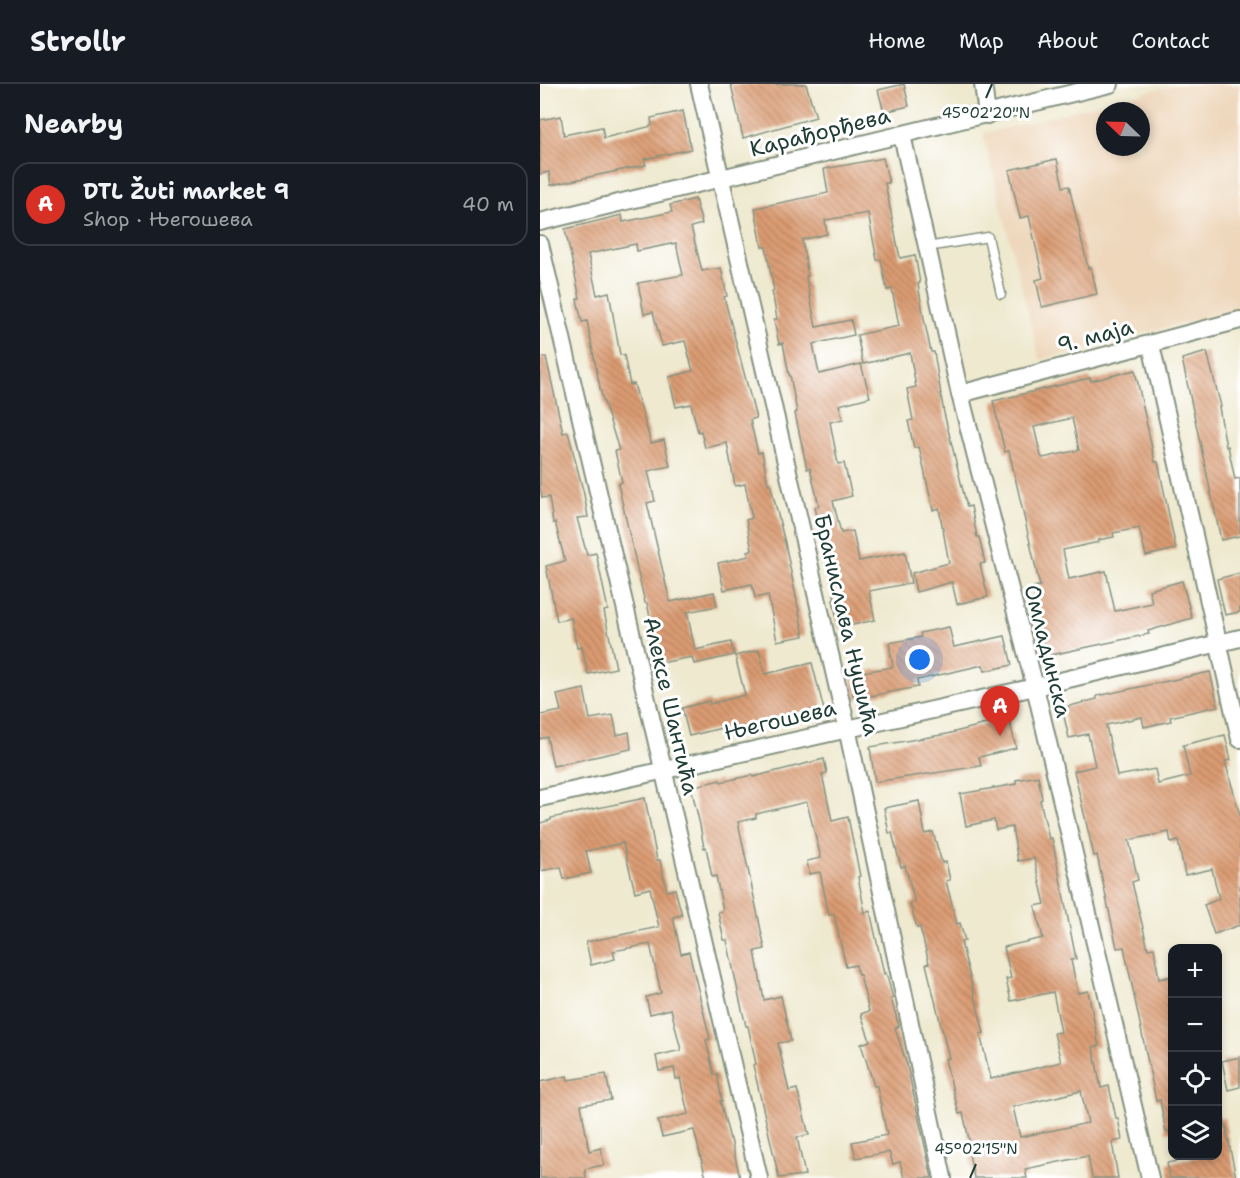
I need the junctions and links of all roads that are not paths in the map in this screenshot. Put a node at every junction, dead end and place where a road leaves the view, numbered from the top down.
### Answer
1 (699, 84) edge
2 (983, 84) edge
3 (1110, 84) edge
4 (987, 115) junction
5 (902, 135) junction
6 (722, 179) junction
7 (540, 222) edge
8 (540, 244) edge
9 (927, 247) junction
10 (1000, 294) dead end
11 (1240, 320) edge
12 (1151, 345) junction
13 (960, 394) junction
14 (1240, 638) edge
15 (1217, 644) junction
16 (1035, 687) junction
17 (847, 728) junction
18 (1240, 739) edge
19 (663, 770) junction
20 (540, 798) edge
21 (759, 1178) edge
22 (944, 1178) edge
23 (1150, 1178) edge

1 - 6 street, Бранислава Нушића
2 - 4 street
3 - 4 street, Карађорђева
4 - 5 street, Карађорђева
5 - 6 street, Карађорђева
5 - 9 street, Омладинска
6 - 7 street, Карађорђева
6 - 17 street, Бранислава Нушића
8 - 19 street, Алексе Шантића
9 - 10 lane
9 - 13 street, Омладинска
11 - 12 street, 9. маја
12 - 13 street, 9. маја
12 - 15 street
13 - 16 street, Омладинска
14 - 15 street, Његошева
15 - 16 street, Његошева
15 - 18 street
16 - 17 street, Његошева
16 - 23 street, Омладинска
17 - 19 street, Његошева
17 - 22 street, Бранислава Нушића
19 - 20 street, Његошева
19 - 21 street, Алексе Шантића

